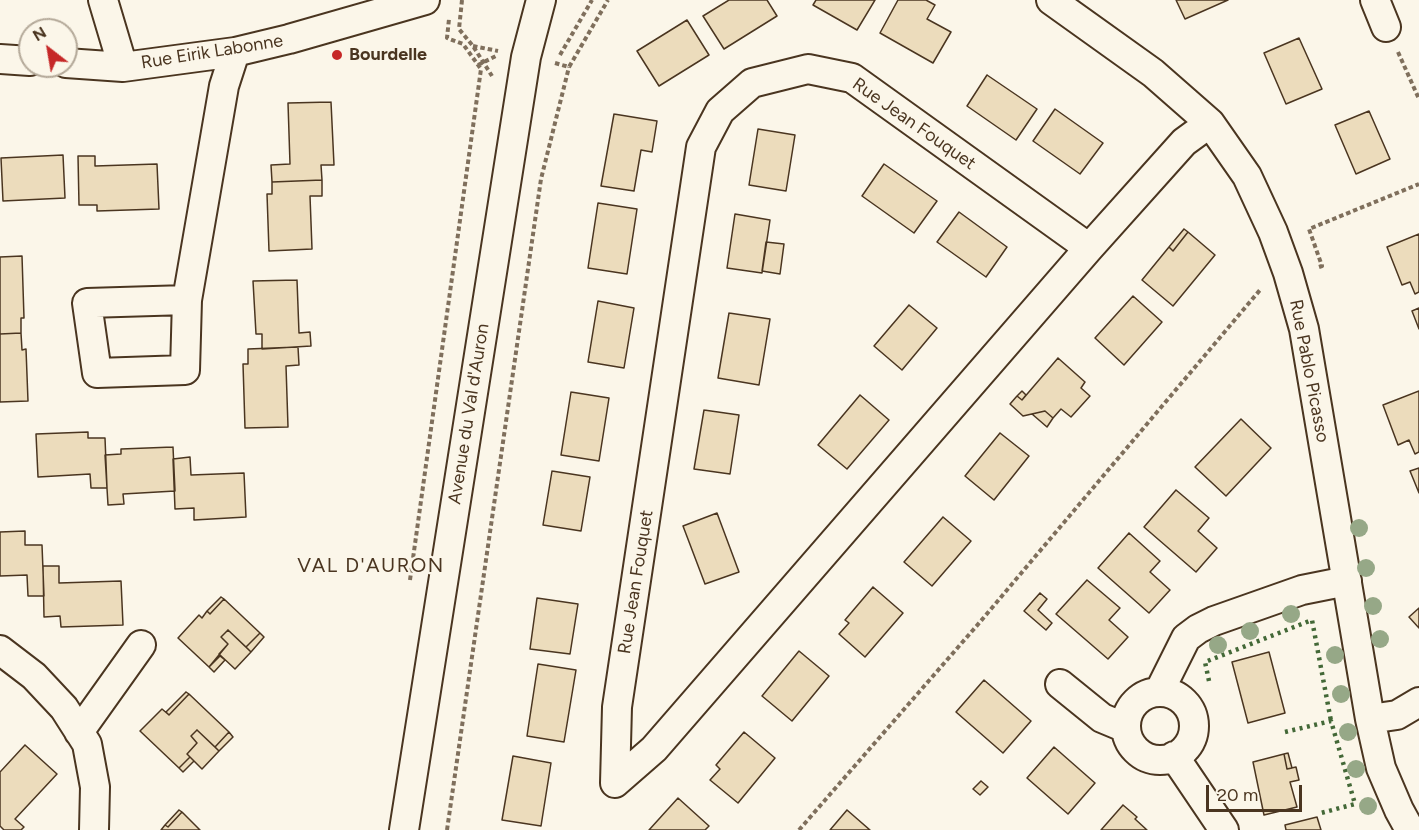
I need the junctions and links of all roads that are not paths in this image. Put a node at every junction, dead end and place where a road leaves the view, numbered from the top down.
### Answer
1 (103, 0) edge
2 (541, 0) edge
3 (1051, 0) edge
4 (1375, 0) edge
5 (438, 5) edge
6 (1386, 27) road end
7 (235, 52) junction
8 (0, 59) edge
9 (18, 60) edge
10 (78, 64) edge
11 (123, 67) junction
12 (1209, 123) junction
13 (1089, 248) junction
14 (187, 300) dead end
15 (1347, 581) junction
16 (141, 645) dead end
17 (0, 650) edge
18 (1060, 684) dead end
19 (1159, 692) junction
20 (1419, 702) edge
21 (1370, 719) junction
22 (1126, 728) junction
23 (79, 732) junction
24 (1174, 756) junction
25 (94, 830) edge
26 (404, 830) edge
27 (1224, 830) edge
28 (1410, 830) edge

1 - 11 street
2 - 26 street, Avenue du Val d'Auron
3 - 12 street, Rue Pablo Picasso
4 - 6 street
5 - 7 street, Rue Eirik Labonne
7 - 11 street, Rue Eirik Labonne
7 - 14 street
8 - 9 street
10 - 11 street, Rue Eirik Labonne
12 - 13 street, Rue Jean Fouquet
12 - 15 street, Rue Pablo Picasso
13 - 13 street, Rue Jean Fouquet
15 - 19 street
15 - 21 street, Rue Pablo Picasso
16 - 23 street
17 - 23 street
18 - 22 street
19 - 22 street
19 - 24 street
20 - 21 street
21 - 28 street, Rue Pablo Picasso
22 - 24 street
23 - 25 street
24 - 27 street

